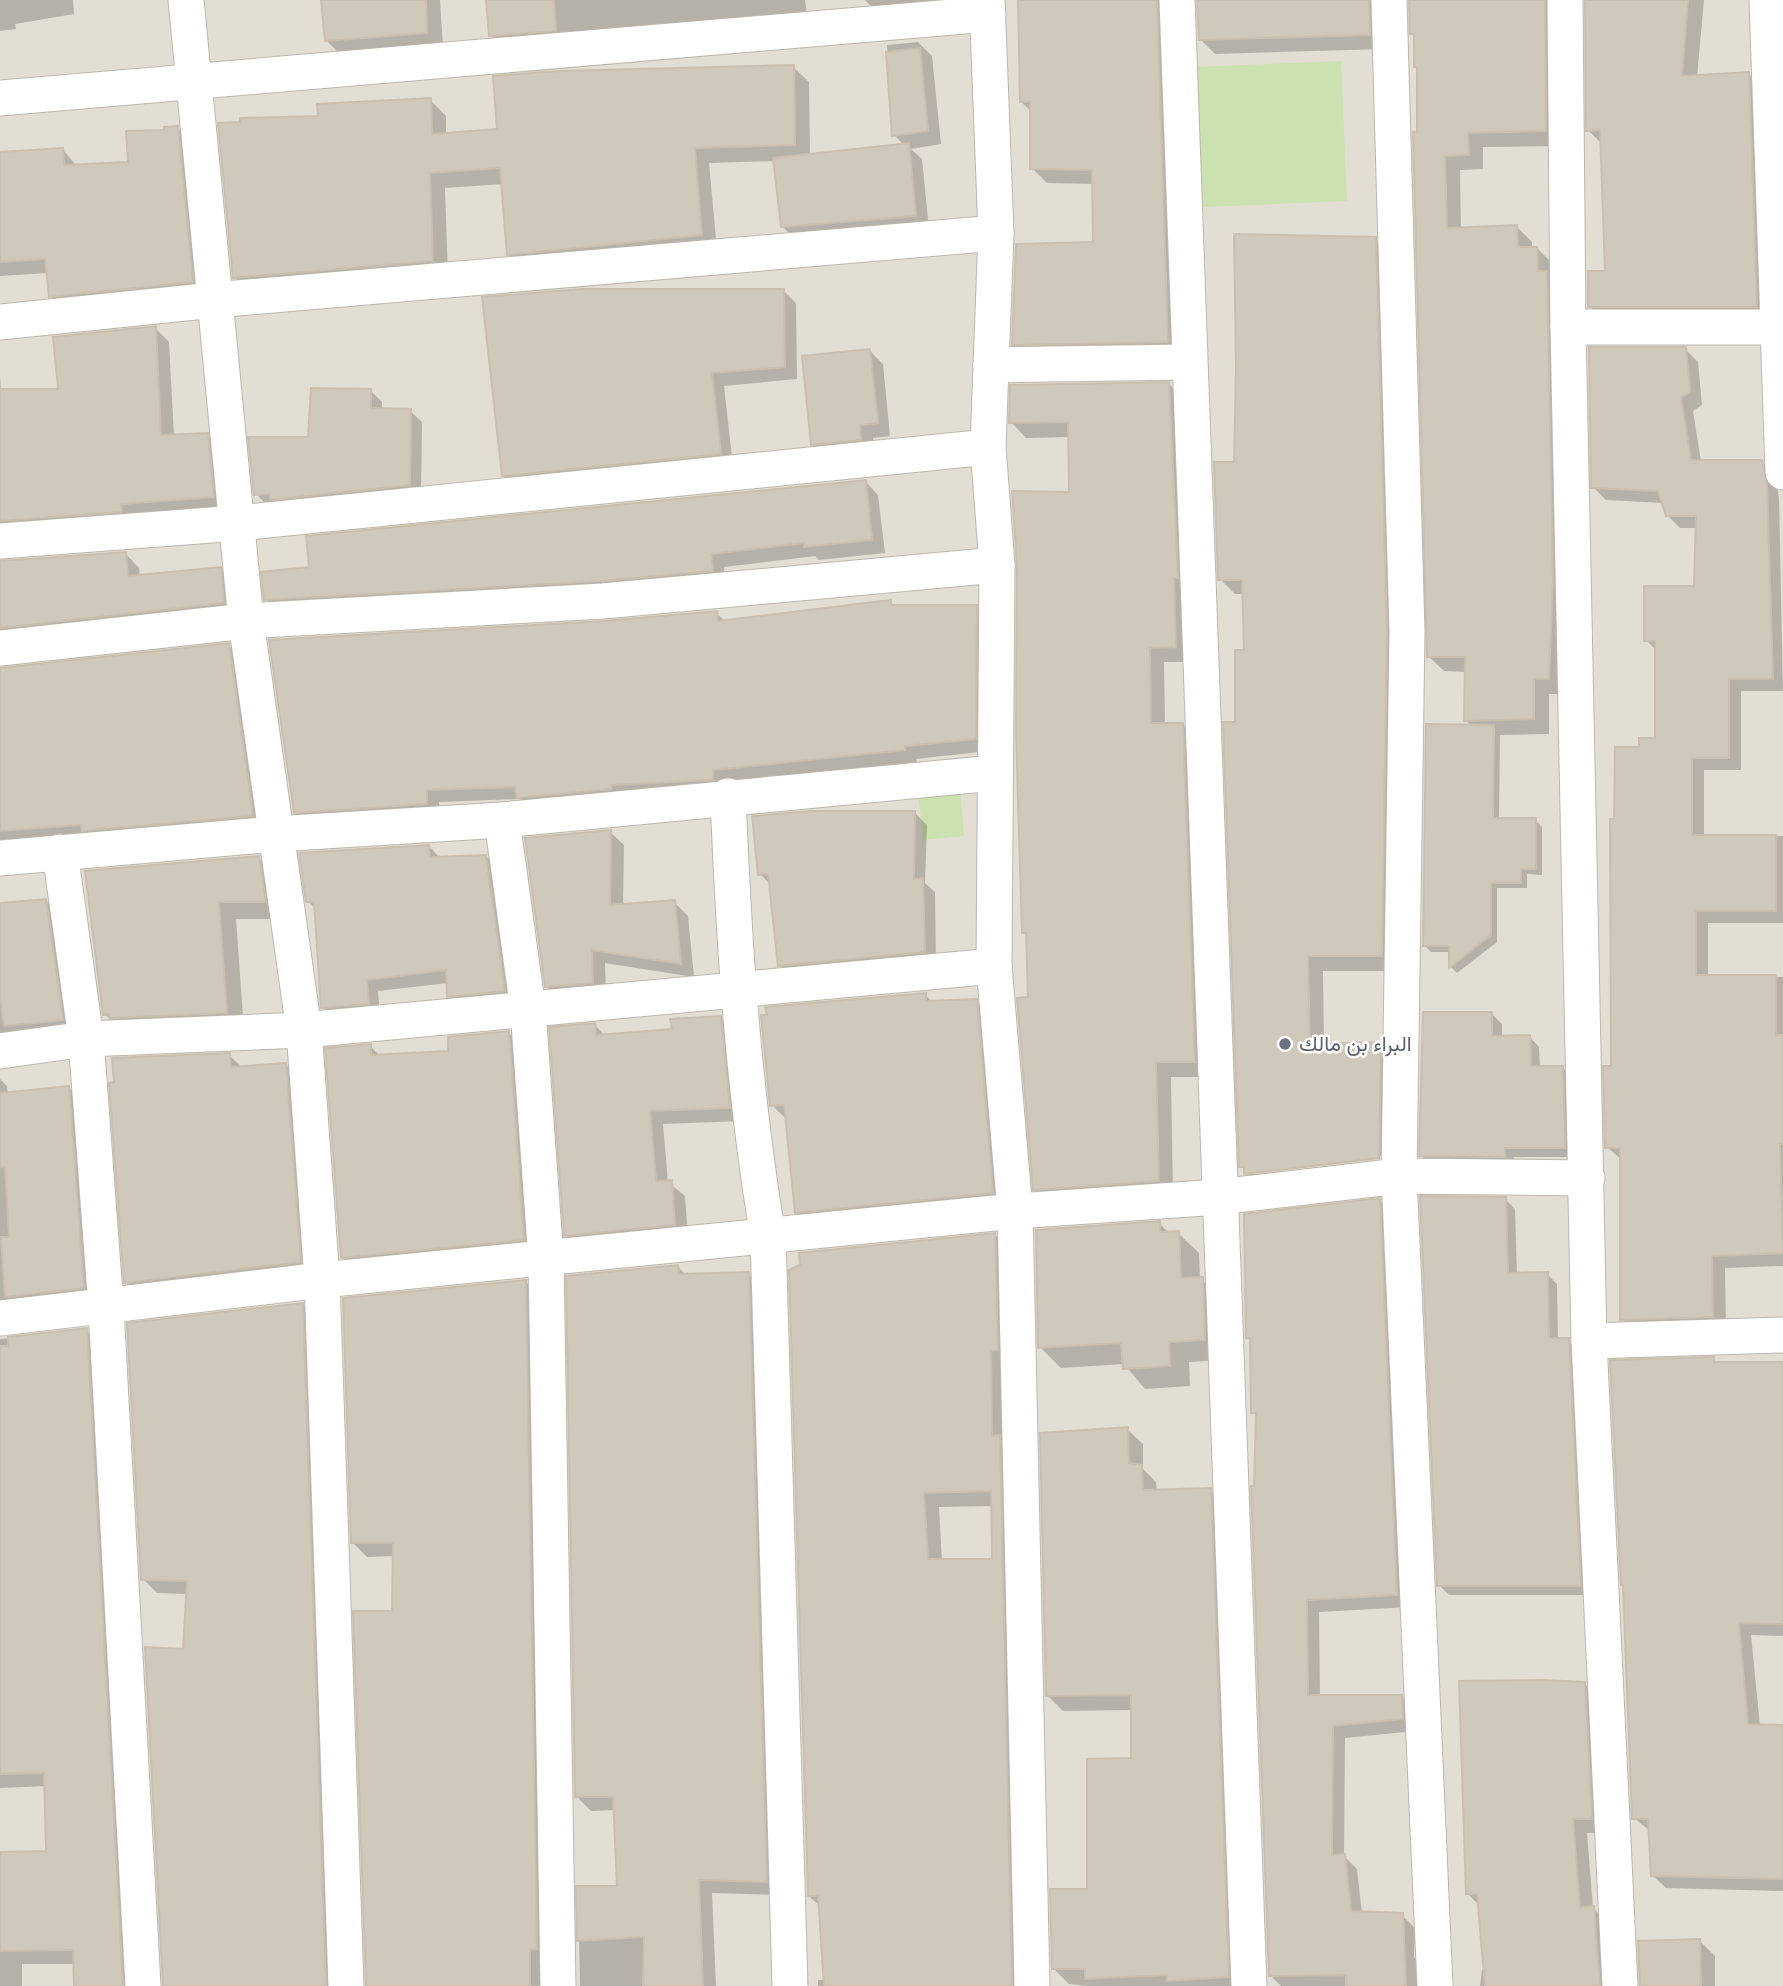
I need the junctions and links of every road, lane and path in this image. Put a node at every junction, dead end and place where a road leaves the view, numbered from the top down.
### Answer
1 (186, 0) edge
2 (1177, 0) edge
3 (1389, 0) edge
4 (1565, 0) edge
5 (1767, 0) edge
6 (988, 7) edge
7 (193, 79) junction
8 (0, 98) edge
9 (996, 233) junction
10 (215, 300) junction
11 (0, 322) edge
12 (1567, 327) junction
13 (1780, 327) edge
14 (1189, 362) junction
15 (991, 365) junction
16 (988, 447) junction
17 (1783, 472) edge
18 (238, 523) junction
19 (0, 541) edge
20 (997, 565) junction
21 (246, 621) junction
22 (0, 648) edge
23 (994, 773) junction
24 (728, 796) junction
25 (502, 820) junction
26 (275, 834) junction
27 (60, 852) junction
28 (0, 858) edge
29 (994, 966) junction
30 (736, 989) junction
31 (528, 1010) junction
32 (304, 1030) junction
33 (86, 1040) junction
34 (0, 1051) edge
35 (1399, 1176) junction
36 (1587, 1178) junction
37 (1219, 1197) junction
38 (1015, 1211) junction
39 (768, 1237) junction
40 (546, 1260) junction
41 (322, 1280) junction
42 (106, 1308) junction
43 (0, 1318) edge
44 (1783, 1335) edge
45 (1589, 1341) junction
46 (143, 1986) edge
47 (345, 1986) edge
48 (558, 1986) edge
49 (790, 1986) edge
50 (1032, 1986) edge
51 (1249, 1986) edge
52 (1434, 1986) edge
53 (1620, 1986) edge

1 - 7 street
2 - 14 street
3 - 35 street
4 - 12 street
5 - 13 street
6 - 7 street
6 - 9 street
7 - 8 street
7 - 10 street
9 - 10 street
9 - 15 street
10 - 11 street
10 - 18 street
12 - 13 street
12 - 36 street
13 - 17 street
14 - 15 street
14 - 37 street
15 - 16 street
16 - 18 street
16 - 20 street
18 - 19 street
18 - 21 street
20 - 21 street
20 - 23 street
21 - 22 street
21 - 26 street
23 - 24 street
23 - 29 street
24 - 25 street
24 - 30 street
25 - 26 street
25 - 31 street
26 - 27 street
26 - 32 street
27 - 28 street
27 - 33 street
29 - 30 street
29 - 38 street
30 - 31 street
30 - 39 street
31 - 32 street
31 - 40 street
32 - 33 street
32 - 41 street
33 - 34 street
33 - 42 street
35 - 36 street
35 - 37 street
35 - 52 street
36 - 45 street
37 - 38 street
37 - 51 street
38 - 39 street
38 - 50 street
39 - 40 street
39 - 49 street
40 - 41 street
40 - 48 street
41 - 42 street
41 - 47 street
42 - 43 street
42 - 46 street
44 - 45 street
45 - 53 street

